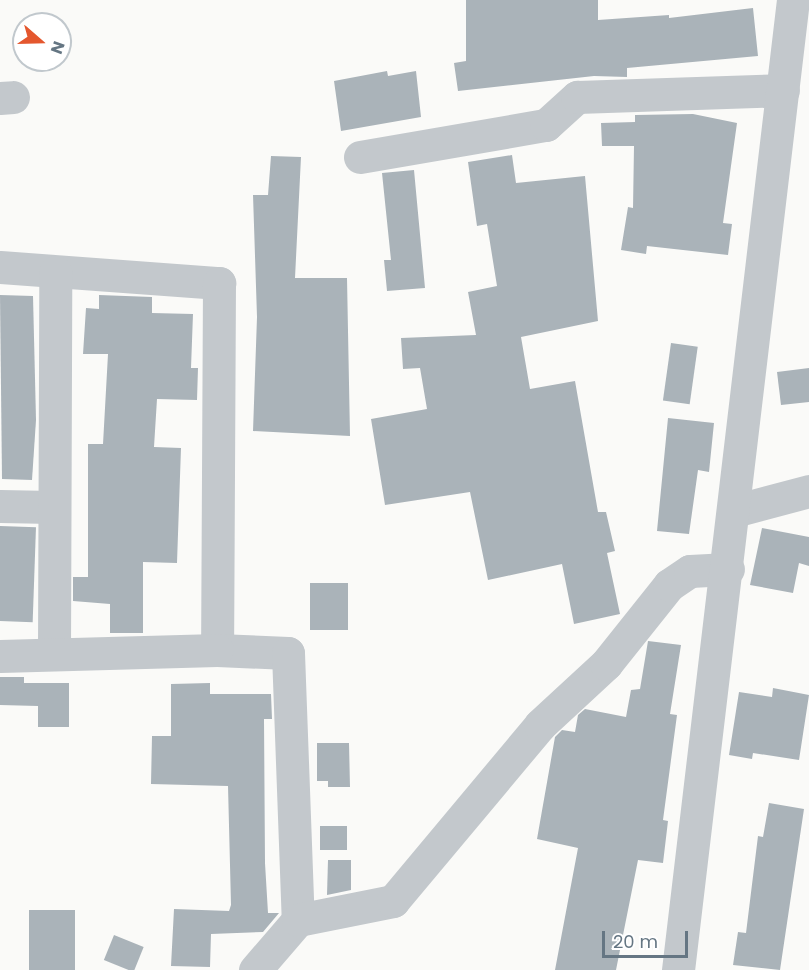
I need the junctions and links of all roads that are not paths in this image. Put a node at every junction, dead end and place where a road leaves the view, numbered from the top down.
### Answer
1 (798, 10) edge
2 (783, 90) junction
3 (360, 157) dead end
4 (0, 267) edge
5 (55, 272) junction
6 (809, 491) edge
7 (0, 506) edge
8 (52, 507) junction
9 (734, 511) junction
10 (728, 569) junction
11 (217, 650) junction
12 (54, 653) junction
13 (0, 656) edge
14 (298, 920) junction
15 (255, 970) edge
16 (678, 970) edge

1 - 2 street
2 - 3 street
2 - 9 street
4 - 5 street
5 - 8 street
5 - 11 street
6 - 9 street
7 - 8 street
8 - 12 street
9 - 10 street
10 - 14 street
10 - 16 street
11 - 12 street
11 - 14 street
12 - 13 street
14 - 15 street

